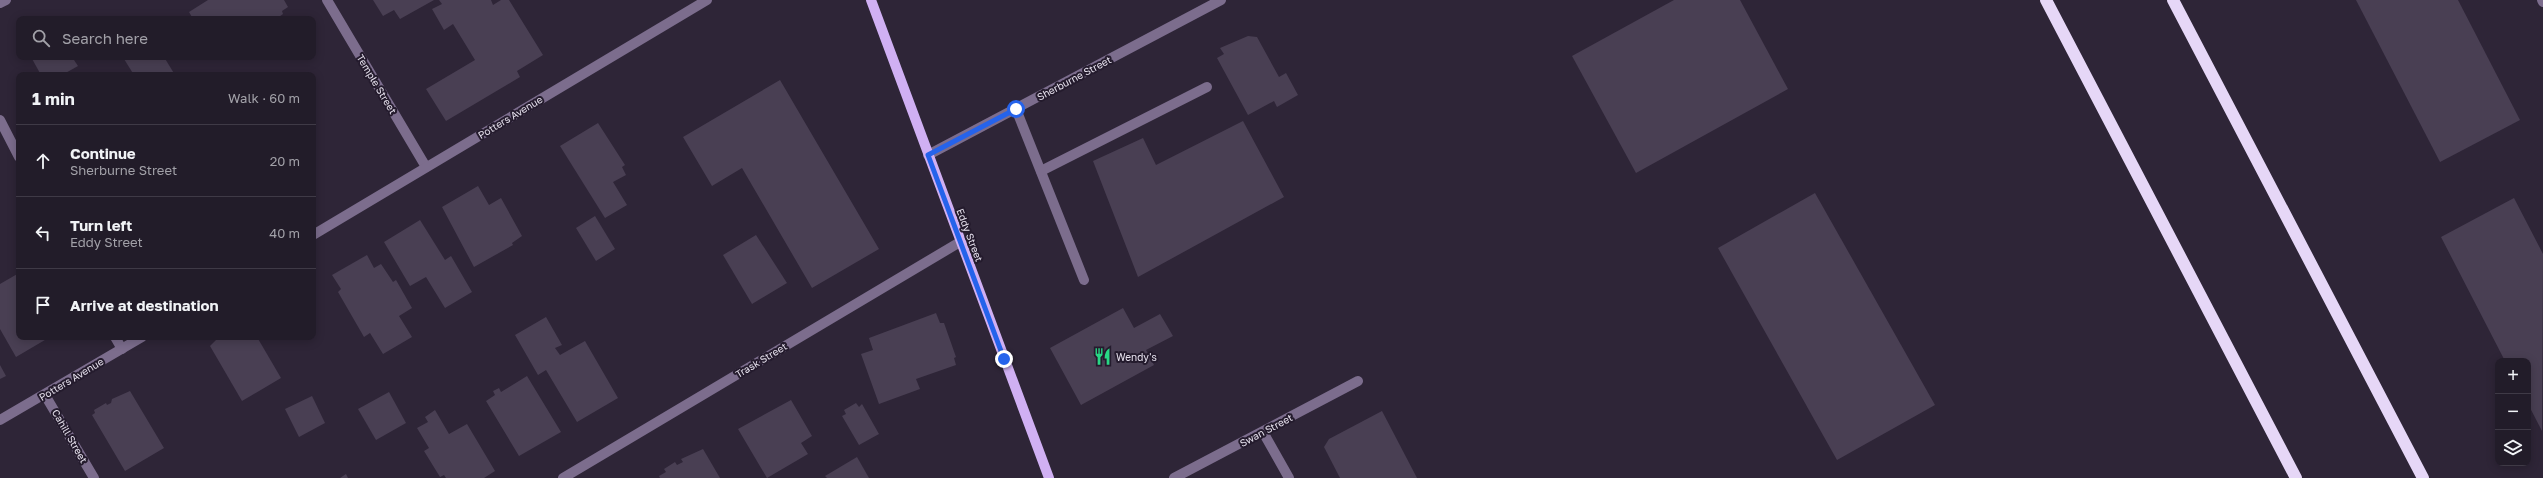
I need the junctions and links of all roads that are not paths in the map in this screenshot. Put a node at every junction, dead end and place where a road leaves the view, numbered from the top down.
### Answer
1 (6, 0) edge
2 (327, 0) edge
3 (707, 0) edge
4 (871, 0) edge
5 (1221, 0) edge
6 (2046, 0) edge
7 (2173, 0) edge
8 (0, 3) edge
9 (1207, 86) dead end
10 (1016, 109) junction
11 (0, 120) edge
12 (16, 151) edge
13 (928, 155) junction
14 (426, 167) junction
15 (1041, 171) junction
16 (316, 233) edge
17 (960, 242) junction
18 (1084, 280) dead end
19 (117, 340) edge
20 (137, 340) edge
21 (122, 349) junction
22 (1358, 381) dead end
23 (45, 395) junction
24 (0, 420) edge
25 (1263, 432) junction
26 (94, 478) edge
27 (563, 478) edge
28 (1049, 478) edge
29 (1174, 478) edge
30 (1289, 478) edge
31 (2296, 478) edge
32 (2423, 478) edge

1 - 8 street
2 - 14 street, Temple Street
3 - 14 street, Potters Avenue
4 - 13 main road, Eddy Street
5 - 10 street, Sherburne Street
6 - 31 highway
7 - 32 highway
9 - 15 street
10 - 13 street, Sherburne Street
10 - 15 street
11 - 12 street
13 - 17 main road, Eddy Street
14 - 16 street, Potters Avenue
15 - 18 street
17 - 27 street, Trask Street
17 - 28 main road, Eddy Street
19 - 21 street
20 - 21 street, Potters Avenue
21 - 23 street, Potters Avenue
22 - 25 street, Swan Street
23 - 24 street, Potters Avenue
23 - 26 street, Cahill Street
25 - 29 street, Swan Street
25 - 30 street

